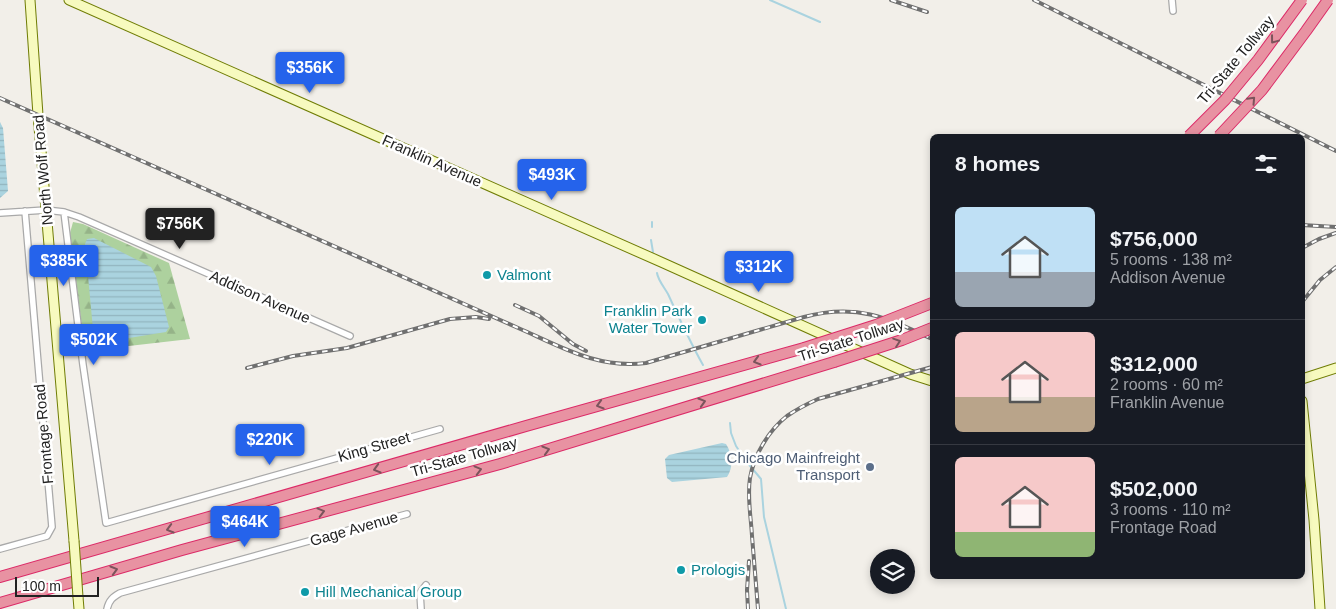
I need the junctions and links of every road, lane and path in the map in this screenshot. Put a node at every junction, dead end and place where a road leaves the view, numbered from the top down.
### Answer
1 (30, 0) edge
2 (69, 0) edge
3 (1172, 0) edge
4 (1302, 0) edge
5 (1328, 0) edge
6 (1173, 11) dead end
7 (1191, 134) edge
8 (1221, 134) edge
9 (46, 210) junction
10 (25, 211) junction
11 (64, 212) junction
12 (0, 213) edge
13 (930, 304) edge
14 (930, 329) edge
15 (350, 336) dead end
16 (1336, 368) edge
17 (1305, 378) edge
18 (930, 380) edge
19 (440, 429) dead end
20 (1305, 431) edge
21 (407, 514) dead end
22 (0, 549) edge
23 (0, 577) edge
24 (426, 585) dead end
25 (0, 603) edge
26 (79, 609) edge
27 (107, 609) edge
28 (421, 609) edge
29 (1320, 609) edge

1 - 9 main road, North Wolf Road
2 - 18 main road, Franklin Avenue
3 - 6 street
4 -> 7 highway, Tri-State Tollway, bridge
8 -> 5 highway, bridge
9 - 10 street, Addison Avenue
9 - 11 street, Addison Avenue
9 - 26 main road, North Wolf Road, bridge
10 - 12 street, Addison Avenue
10 - 22 street, Frontage Road
11 - 15 street, Addison Avenue
11 - 19 street, King Street
13 -> 23 highway, Tri-State Tollway, bridge
25 -> 14 highway, Tri-State Tollway, bridge
16 - 17 main road
20 - 29 main road
21 - 27 street, Gage Avenue
24 - 28 street

